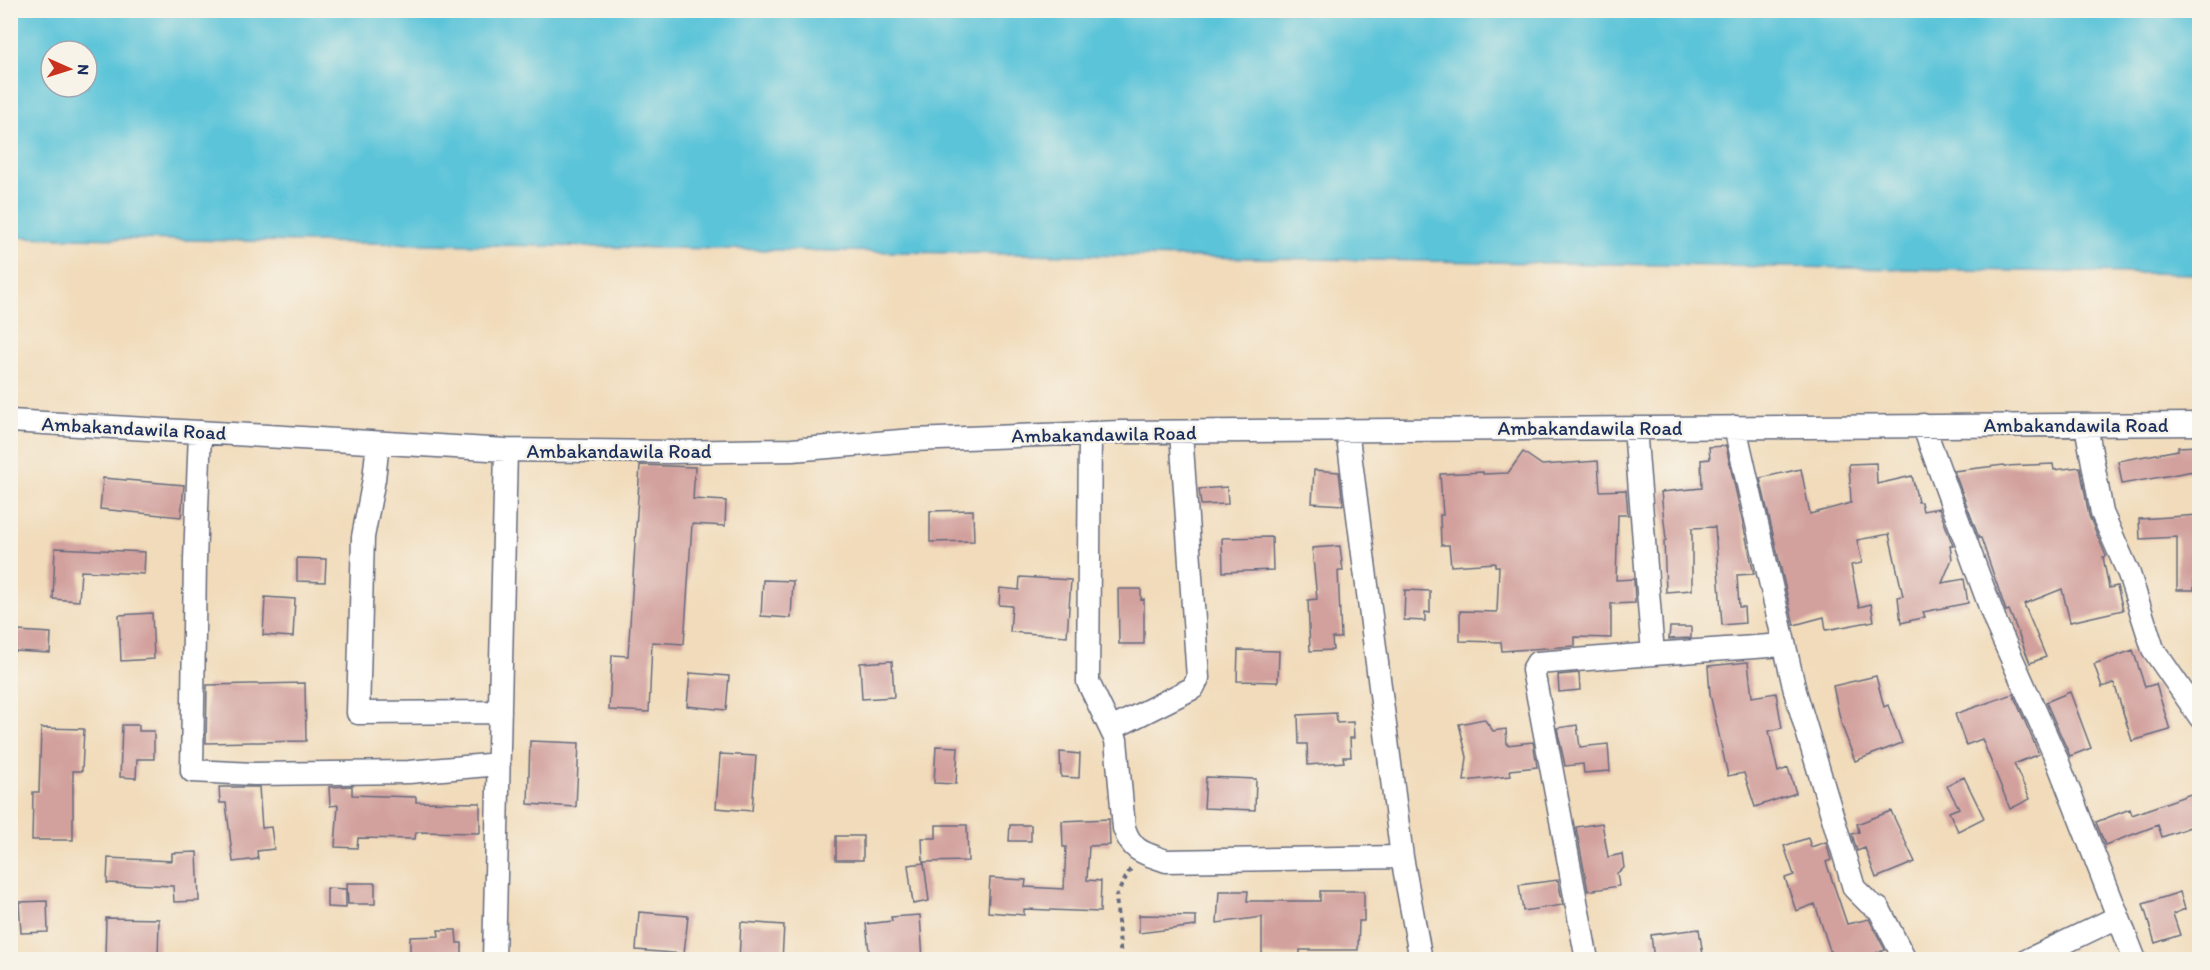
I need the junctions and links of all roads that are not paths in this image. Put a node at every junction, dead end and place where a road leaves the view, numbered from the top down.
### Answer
1 (10, 421) edge
2 (2199, 424) edge
3 (1923, 425) junction
4 (2086, 425) junction
5 (1735, 427) junction
6 (1635, 428) junction
7 (1347, 430) junction
8 (200, 432) junction
9 (1181, 432) junction
10 (1090, 434) junction
11 (378, 443) junction
12 (507, 450) junction
13 (1784, 645) junction
14 (1653, 654) junction
15 (500, 712) junction
16 (2199, 717) edge
17 (1111, 729) junction
18 (499, 764) junction
19 (1402, 857) junction
20 (2118, 917) junction
21 (494, 960) edge
22 (1421, 960) edge
23 (1587, 960) edge
24 (1905, 960) edge
25 (2028, 960) edge
26 (2135, 960) edge

1 - 8 street, Ambakandawila Road
2 - 4 street, Ambakandawila Road
3 - 4 street, Ambakandawila Road
3 - 5 street, Ambakandawila Road
3 - 20 street
4 - 16 street
5 - 6 street, Ambakandawila Road
5 - 13 street
6 - 7 street, Ambakandawila Road
6 - 14 street
7 - 9 street, Ambakandawila Road
7 - 19 street
8 - 11 street, Ambakandawila Road
8 - 18 street
9 - 10 street, Ambakandawila Road
9 - 17 street
10 - 12 street, Ambakandawila Road
10 - 17 street
11 - 12 street, Ambakandawila Road
11 - 15 street
12 - 15 street
13 - 14 street
13 - 24 street
14 - 23 street
15 - 18 street
17 - 19 street
18 - 21 street
19 - 22 street
20 - 25 street
20 - 26 street

